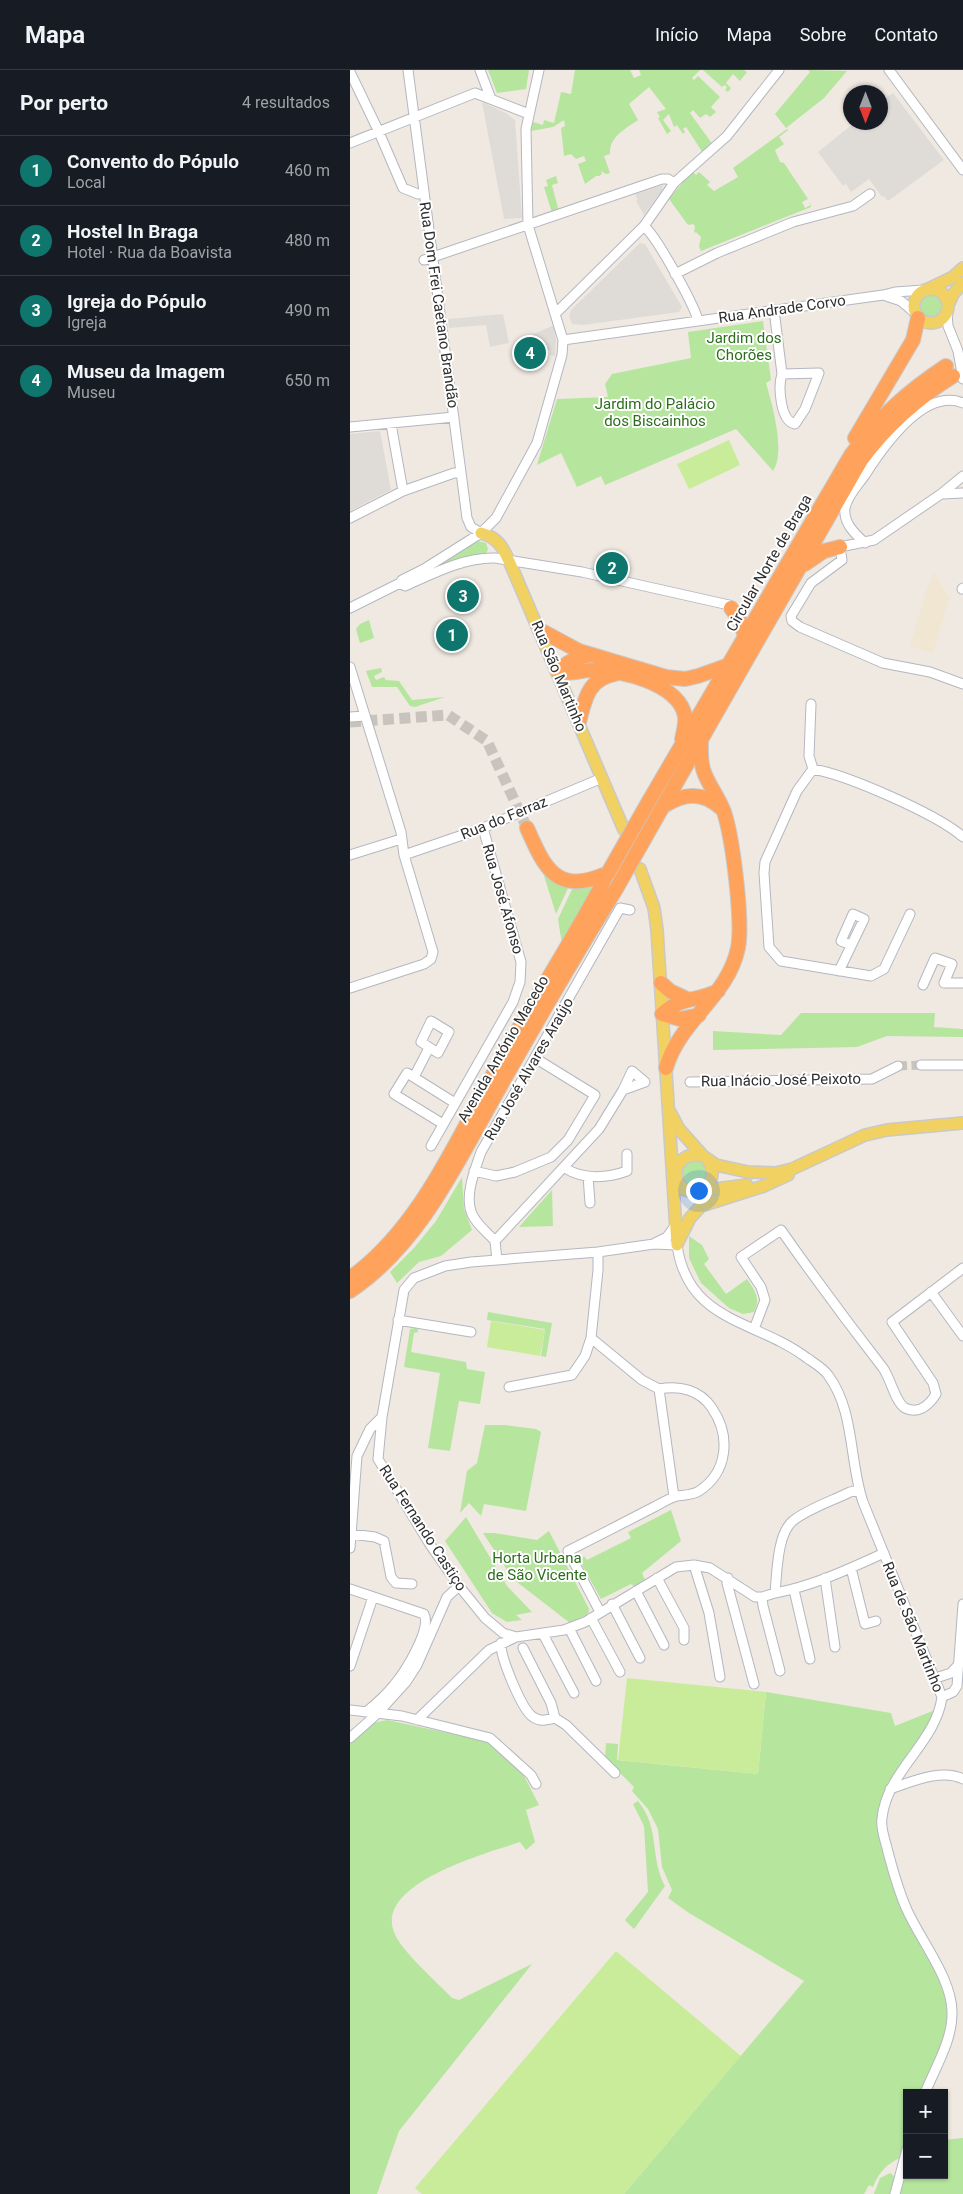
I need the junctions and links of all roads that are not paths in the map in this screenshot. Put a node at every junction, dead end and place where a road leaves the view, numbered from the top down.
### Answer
1 (408, 70) edge
2 (480, 70) edge
3 (539, 70) edge
4 (779, 70) edge
5 (889, 70) edge
6 (350, 72) edge
7 (490, 99) junction
8 (529, 114) junction
9 (413, 118) junction
10 (380, 134) junction
11 (350, 143) edge
12 (963, 170) edge
13 (674, 183) junction
14 (418, 194) dead end
15 (870, 194) dead end
16 (528, 225) junction
17 (644, 226) junction
18 (429, 258) junction
19 (963, 268) edge
20 (675, 274) junction
21 (963, 283) edge
22 (926, 289) junction
23 (883, 295) junction
24 (948, 309) junction
25 (774, 310) junction
26 (555, 314) junction
27 (916, 315) junction
28 (698, 320) junction
29 (562, 340) junction
30 (782, 374) junction
31 (954, 374) edge
32 (963, 403) edge
33 (454, 417) junction
34 (391, 424) junction
35 (350, 427) edge
36 (461, 473) junction
37 (839, 473) junction
38 (963, 476) edge
39 (402, 491) junction
40 (963, 493) edge
41 (941, 494) junction
42 (350, 518) edge
43 (480, 533) junction
44 (865, 543) junction
45 (840, 547) junction
46 (508, 560) junction
47 (799, 570) junction
48 (400, 584) junction
49 (350, 608) edge
50 (731, 608) joint
51 (540, 630) junction
52 (745, 636) junction
53 (592, 655) junction
54 (729, 665) junction
55 (350, 667) edge
56 (558, 672) junction
57 (621, 673) junction
58 (963, 684) edge
59 (811, 704) dead end
60 (365, 716) junction
61 (350, 717) edge
62 (579, 722) junction
63 (701, 741) junction
64 (680, 746) junction
65 (813, 770) junction
66 (602, 778) junction
67 (649, 801) joint
68 (663, 806) junction
69 (723, 810) junction
70 (484, 828) junction
71 (527, 828) tunnel mouth
72 (624, 830) dead end
73 (963, 837) edge
74 (401, 839) junction
75 (350, 855) edge
76 (404, 855) junction
77 (640, 869) dead end
78 (608, 873) junction
79 (630, 910) dead end
80 (910, 914) dead end
81 (851, 945) dead end
82 (839, 970) junction
83 (661, 983) junction
84 (963, 983) edge
85 (924, 985) dead end
86 (350, 988) edge
87 (698, 1004) junction
88 (662, 1014) junction
89 (429, 1048) dead end
90 (535, 1058) junction
91 (963, 1065) edge
92 (898, 1066) tunnel mouth
93 (921, 1066) tunnel mouth
94 (666, 1068) junction
95 (414, 1077) junction
96 (690, 1082) dead end
97 (623, 1090) dead end
98 (455, 1103) junction
99 (668, 1104) junction
100 (443, 1124) junction
101 (963, 1124) edge
102 (668, 1127) junction
103 (431, 1146) dead end
104 (626, 1154) dead end
105 (822, 1155) junction
106 (705, 1158) junction
107 (565, 1168) junction
108 (676, 1168) junction
109 (474, 1171) junction
110 (588, 1176) junction
111 (778, 1178) junction
112 (677, 1182) junction
113 (702, 1191) junction
114 (590, 1203) dead end
115 (678, 1235) junction
116 (495, 1241) junction
117 (654, 1244) junction
118 (598, 1252) junction
119 (497, 1260) junction
120 (963, 1268) edge
121 (350, 1278) edge
122 (350, 1290) edge
123 (931, 1292) junction
124 (398, 1320) junction
125 (754, 1329) junction
126 (471, 1332) dead end
127 (963, 1336) edge
128 (591, 1338) junction
129 (509, 1387) dead end
130 (659, 1389) junction
131 (382, 1417) junction
132 (354, 1455) edge
133 (859, 1490) junction
134 (674, 1497) junction
135 (351, 1534) junction
136 (350, 1548) edge
137 (884, 1553) junction
138 (694, 1565) junction
139 (851, 1568) junction
140 (657, 1578) junction
141 (728, 1578) junction
142 (825, 1578) junction
143 (412, 1584) dead end
144 (459, 1586) junction
145 (350, 1589) edge
146 (794, 1590) junction
147 (636, 1591) junction
148 (775, 1593) junction
149 (373, 1597) junction
150 (762, 1598) junction
151 (612, 1604) junction
152 (963, 1604) edge
153 (600, 1612) junction
154 (591, 1618) junction
155 (876, 1621) dead end
156 (569, 1628) junction
157 (543, 1634) junction
158 (516, 1637) junction
159 (684, 1640) dead end
160 (501, 1643) junction
161 (664, 1645) dead end
162 (835, 1647) dead end
163 (523, 1648) dead end
164 (352, 1651) edge
165 (640, 1658) dead end
166 (810, 1659) dead end
167 (960, 1663) junction
168 (350, 1666) edge
169 (780, 1671) dead end
170 (620, 1672) dead end
171 (720, 1677) dead end
172 (936, 1678) junction
173 (596, 1681) dead end
174 (754, 1684) dead end
175 (574, 1693) dead end
176 (942, 1697) junction
177 (350, 1710) edge
178 (366, 1712) junction
179 (377, 1714) junction
180 (555, 1718) junction
181 (417, 1720) junction
182 (350, 1738) edge
183 (615, 1774) dead end
184 (963, 1779) edge
185 (536, 1784) dead end
186 (890, 1789) junction
187 (927, 2089) edge
188 (903, 2164) edge
189 (895, 2194) edge

1 - 9 street, Rua Dom Frei Caetano Brandão
2 - 7 street
3 - 8 street
4 - 13 street
5 - 12 street
6 - 10 street
7 - 8 street
7 - 9 street
8 - 16 street
9 - 10 street
9 - 18 street, Rua Dom Frei Caetano Brandão
10 - 11 street
10 - 14 street
13 - 16 street
13 - 17 street
15 - 20 street
16 - 18 street
16 - 26 street
17 - 20 street
17 - 26 street
18 - 33 street, Rua Dom Frei Caetano Brandão
19 - 22 main road
20 - 28 street
21 - 24 main road
22 - 23 street, Rua Andrade Corvo
22 - 24 main road
22 - 27 main road
23 - 25 street, Rua Andrade Corvo
23 - 27 street
24 - 27 main road
24 - 31 street
25 - 28 street, Rua Andrade Corvo
25 - 30 street
26 - 29 street
27 - 37 highway
28 - 29 street, Rua Andrade Corvo
29 - 43 street
30 - 30 street
31 - 37 highway, Circular Norte de Braga
31 - 47 highway, Circular Norte de Braga
32 - 44 street
33 - 34 street
33 - 36 street, Rua Dom Frei Caetano Brandão
34 - 35 street
34 - 39 street
36 - 39 street
36 - 43 street, Rua Dom Frei Caetano Brandão
37 - 52 highway, Circular Norte de Braga
38 - 41 street
39 - 42 street
40 - 41 street
41 - 44 street
43 - 46 main road, Rua São Martinho
43 - 48 street
44 - 45 street
45 - 47 highway
45 - 58 street
46 - 48 street
46 - 50 street
46 - 51 main road, Rua São Martinho
47 - 63 highway, Circular Norte de Braga
48 - 49 street
50 - 52 highway
51 - 53 highway
51 - 56 main road, Rua São Martinho
52 - 54 highway, Circular Norte de Braga
53 - 54 highway
53 - 56 highway
54 - 64 highway, Circular Norte de Braga
55 - 60 street
56 - 57 highway
56 - 62 main road, Rua São Martinho
57 - 62 highway
57 - 64 highway
59 - 65 street
60 - 61 street
60 - 74 street
62 - 66 main road, Rua São Martinho
63 - 68 highway, Circular Norte de Braga
63 - 69 highway
64 - 67 highway, Circular Norte de Braga
65 - 73 street
65 - 82 street
66 - 70 street, Rua do Ferraz
66 - 72 main road, Rua São Martinho
67 - 78 highway, Avenida António Macedo, bridge
68 - 69 highway
68 - 122 highway, Avenida António Macedo, bridge
69 - 87 highway
70 - 76 street, Rua do Ferraz
70 - 98 street, Rua José Afonso
71 - 78 highway
74 - 75 street
74 - 76 street
76 - 86 street
77 - 83 main road
78 - 121 highway, Avenida António Macedo
79 - 90 street, Rua José Alvares Araújo
80 - 82 street
81 - 82 street
83 - 87 highway
83 - 88 main road
84 - 85 street
87 - 88 highway
87 - 88 highway
87 - 94 highway
88 - 94 main road
89 - 95 street
90 - 109 street, Rua José Alvares Araújo
90 - 109 street
91 - 93 street
92 - 96 street, Rua Inácio José Peixoto
94 - 99 main road
95 - 98 street
95 - 100 street
97 - 107 street
98 - 100 street, Rua José Afonso
99 - 102 main road
99 - 106 main road
100 - 103 street, Rua José Afonso
101 - 105 main road
102 - 108 main road
102 - 115 main road
104 - 110 street
105 - 106 main road
105 - 111 main road
106 - 108 main road
106 - 113 main road
107 - 110 street
107 - 116 street
108 - 112 main road
109 - 116 street, Rua José Alvares Araújo
110 - 114 street
111 - 113 main road
111 - 115 main road
112 - 113 main road
112 - 115 main road
113 - 115 main road
115 - 117 street, Rua Fernando Castiço
115 - 117 street
115 - 125 street, Rua de São Martinho
116 - 119 street
117 - 118 street, Rua Fernando Castiço
118 - 119 street, Rua Fernando Castiço
118 - 128 street
119 - 124 street, Rua Fernando Castiço
120 - 123 street
123 - 125 street
123 - 127 street
124 - 126 street
124 - 131 street, Rua Fernando Castiço
125 - 133 street, Rua de São Martinho
128 - 129 street
128 - 130 street
130 - 134 street
130 - 134 street
131 - 132 street
131 - 144 street, Rua Fernando Castiço
132 - 135 street
133 - 137 street, Rua de São Martinho
133 - 148 street
134 - 153 street
135 - 136 street
135 - 143 street
137 - 139 street
137 - 172 street, Rua de São Martinho
138 - 140 street
138 - 141 street
138 - 171 street
139 - 142 street
139 - 155 street
140 - 147 street
140 - 159 street
141 - 150 street
141 - 174 street
142 - 146 street
142 - 162 street
144 - 158 street, Rua Fernando Castiço
144 - 179 street
145 - 149 street
146 - 148 street
146 - 166 street
147 - 151 street
147 - 161 street
148 - 150 street
149 - 164 street
149 - 178 street
150 - 169 street
151 - 153 street
151 - 165 street
152 - 167 street
153 - 154 street
154 - 156 street
154 - 170 street
156 - 157 street
156 - 173 street
157 - 158 street
157 - 175 street
158 - 160 street
160 - 180 street
160 - 181 street
163 - 180 street
164 - 168 street
167 - 172 street
167 - 176 street
172 - 176 street, Rua de São Martinho
176 - 186 street, Rua de São Martinho
177 - 178 street
178 - 179 street
179 - 181 street
179 - 182 street
180 - 183 street
181 - 185 street
184 - 186 street
186 - 187 street, Rua de São Martinho
188 - 189 street

